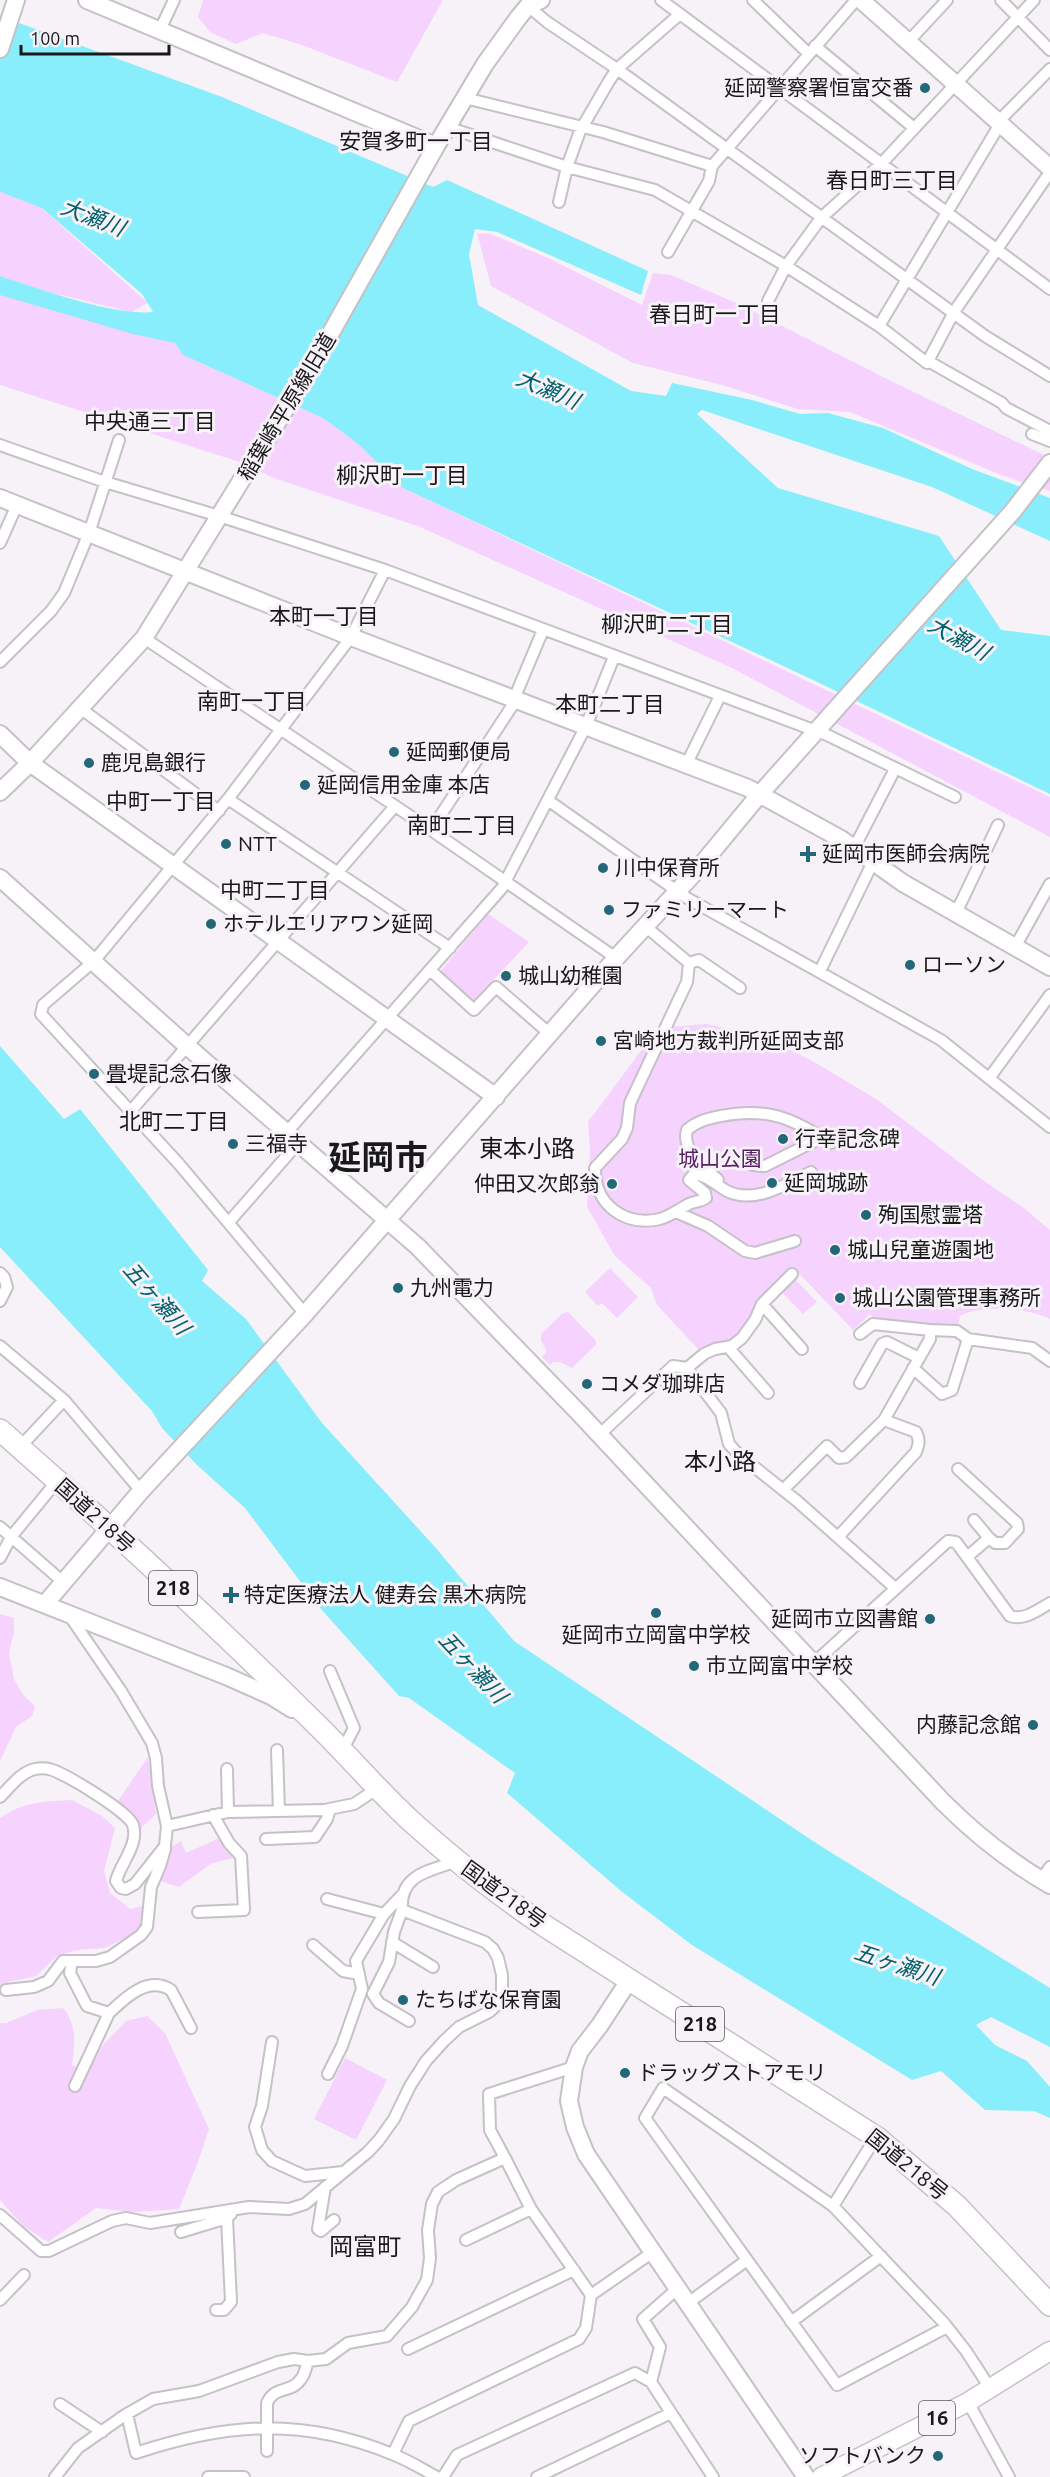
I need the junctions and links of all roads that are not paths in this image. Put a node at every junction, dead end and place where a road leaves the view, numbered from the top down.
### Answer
1 (16, 0) edge
2 (87, 0) edge
3 (174, 0) edge
4 (661, 0) edge
5 (753, 0) edge
6 (856, 0) edge
7 (861, 0) edge
8 (947, 0) edge
9 (1001, 0) edge
10 (1034, 0) edge
11 (531, 2) edge
12 (680, 14) junction
13 (1017, 17) junction
14 (159, 32) junction
15 (908, 42) junction
16 (0, 49) edge
17 (812, 50) junction
18 (1050, 50) edge
19 (617, 69) junction
20 (1050, 69) edge
21 (954, 83) junction
22 (778, 89) junction
23 (465, 98) junction
24 (999, 123) junction
25 (447, 127) junction
26 (582, 127) junction
27 (914, 128) junction
28 (436, 146) junction
29 (726, 150) junction
30 (881, 164) junction
31 (712, 166) junction
32 (567, 167) junction
33 (1050, 168) edge
34 (1050, 172) edge
35 (559, 202) dead end
36 (691, 211) junction
37 (948, 212) junction
38 (821, 218) junction
39 (997, 249) junction
40 (668, 252) dead end
41 (786, 266) junction
42 (908, 280) junction
43 (1050, 289) edge
44 (768, 301) dead end
45 (954, 312) junction
46 (879, 326) junction
47 (928, 361) junction
48 (1050, 376) edge
49 (1050, 431) edge
50 (1032, 434) dead end
51 (119, 440) dead end
52 (1050, 441) edge
53 (0, 445) edge
54 (1050, 463) edge
55 (105, 482) junction
56 (0, 498) edge
57 (17, 505) junction
58 (219, 516) junction
59 (89, 533) junction
60 (0, 543) edge
61 (184, 570) junction
62 (385, 570) junction
63 (543, 630) junction
64 (351, 636) junction
65 (144, 638) junction
66 (614, 657) junction
67 (0, 662) edge
68 (720, 696) junction
69 (515, 699) junction
70 (80, 708) junction
71 (586, 726) junction
72 (821, 727) junction
73 (281, 729) junction
74 (0, 734) edge
75 (30, 763) junction
76 (687, 763) junction
77 (895, 769) junction
78 (0, 792) edge
79 (759, 795) junction
80 (955, 796) dead end
81 (228, 799) junction
82 (549, 801) junction
83 (395, 806) junction
84 (219, 811) junction
85 (998, 825) dead end
86 (431, 830) junction
87 (854, 848) junction
88 (873, 862) junction
89 (172, 867) junction
90 (337, 872) junction
91 (0, 878) edge
92 (506, 882) junction
93 (1050, 884) edge
94 (677, 891) junction
95 (956, 913) junction
96 (645, 926) junction
97 (278, 941) junction
98 (1016, 947) junction
99 (450, 948) junction
100 (616, 958) junction
101 (94, 961) junction
102 (689, 963) junction
103 (1050, 967) edge
104 (430, 970) junction
105 (820, 971) junction
106 (740, 988) dead end
107 (1050, 995) edge
108 (387, 1019) junction
109 (550, 1034) junction
110 (187, 1046) junction
111 (990, 1077) junction
112 (496, 1097) junction
113 (130, 1112) junction
114 (1050, 1127) edge
115 (293, 1137) junction
116 (753, 1153) dead end
117 (811, 1172) dead end
118 (737, 1195) junction
119 (676, 1212) junction
120 (388, 1219) junction
121 (229, 1222) junction
122 (795, 1241) dead end
123 (0, 1274) edge
124 (792, 1274) dead end
125 (0, 1301) edge
126 (762, 1304) junction
127 (305, 1314) junction
128 (930, 1330) junction
129 (860, 1334) dead end
130 (968, 1339) junction
131 (0, 1346) edge
132 (728, 1347) junction
133 (802, 1349) dead end
134 (919, 1358) junction
135 (1050, 1361) edge
136 (687, 1368) junction
137 (913, 1368) junction
138 (860, 1383) dead end
139 (768, 1393) dead end
140 (64, 1400) junction
141 (884, 1420) junction
142 (0, 1430) edge
143 (599, 1435) junction
144 (20, 1447) junction
145 (958, 1469) dead end
146 (57, 1481) junction
147 (783, 1490) junction
148 (141, 1491) junction
149 (974, 1520) dead end
150 (0, 1527) edge
151 (110, 1528) junction
152 (11, 1537) junction
153 (838, 1537) junction
154 (989, 1538) junction
155 (967, 1557) junction
156 (0, 1558) edge
157 (63, 1582) junction
158 (0, 1587) edge
159 (895, 1588) junction
160 (1050, 1603) edge
161 (45, 1605) junction
162 (69, 1616) junction
163 (814, 1664) junction
164 (260, 1671) junction
165 (330, 1671) dead end
166 (237, 1680) junction
167 (317, 1725) junction
168 (277, 1750) dead end
169 (342, 1751) junction
170 (227, 1769) dead end
171 (378, 1788) junction
172 (0, 1797) edge
173 (330, 1809) junction
174 (279, 1811) junction
175 (228, 1812) junction
176 (213, 1815) junction
177 (167, 1826) junction
178 (266, 1839) dead end
179 (165, 1846) junction
180 (457, 1861) junction
181 (1047, 1877) edge
182 (401, 1896) junction
183 (327, 1899) dead end
184 (402, 1910) junction
185 (198, 1912) dead end
186 (384, 1914) junction
187 (393, 1942) junction
188 (313, 1945) dead end
189 (72, 1961) junction
190 (433, 1966) dead end
191 (359, 1974) junction
192 (630, 1979) junction
193 (6, 1990) dead end
194 (109, 2013) junction
195 (410, 2021) dead end
196 (191, 2028) dead end
197 (272, 2042) dead end
198 (574, 2067) junction
199 (328, 2074) dead end
200 (75, 2086) dead end
201 (876, 2138) junction
202 (505, 2158) junction
203 (343, 2172) junction
204 (325, 2187) junction
205 (833, 2206) junction
206 (531, 2209) junction
207 (231, 2214) junction
208 (0, 2215) edge
209 (334, 2220) dead end
210 (181, 2232) dead end
211 (466, 2240) dead end
212 (653, 2252) junction
213 (881, 2256) junction
214 (747, 2260) junction
215 (574, 2270) junction
216 (24, 2275) dead end
217 (677, 2289) junction
218 (2, 2292) edge
219 (591, 2295) junction
220 (688, 2303) junction
221 (1050, 2306) edge
222 (216, 2310) dead end
223 (791, 2322) junction
224 (947, 2327) junction
225 (408, 2349) dead end
226 (1050, 2351) edge
227 (308, 2361) junction
228 (651, 2382) junction
229 (990, 2388) junction
230 (968, 2402) junction
231 (60, 2404) dead end
232 (671, 2413) junction
233 (128, 2414) junction
234 (267, 2428) junction
235 (102, 2432) junction
236 (267, 2451) dead end
237 (393, 2454) junction
238 (1005, 2476) edge
239 (55, 2477) edge
240 (208, 2477) edge
241 (244, 2477) edge
242 (437, 2477) edge
243 (443, 2477) edge
244 (537, 2477) edge
245 (714, 2477) edge
246 (807, 2477) edge
247 (821, 2477) edge

1 - 16 street
2 - 14 street
3 - 14 street
4 - 12 street
5 - 17 street
6 - 17 street
7 - 15 street
8 - 15 street
9 - 13 street
10 - 13 street
11 - 19 street
11 - 23 street, 稲葉崎平原線旧道
12 - 19 street
12 - 22 street
13 - 18 street
13 - 21 street
14 - 28 street
15 - 21 street
17 - 22 street
17 - 27 street
19 - 26 street
19 - 29 street
20 - 24 street
21 - 24 street
21 - 27 street
22 - 29 street
22 - 30 street
23 - 25 street, 稲葉崎平原線旧道
23 - 26 street
24 - 33 street
24 - 37 street
25 - 28 street, 稲葉崎平原線旧道
25 - 32 street
26 - 31 street
26 - 32 street
27 - 30 street
28 - 58 street, 稲葉崎平原線旧道
29 - 31 street
29 - 38 street
30 - 37 street
30 - 38 street
31 - 36 street
32 - 35 street
32 - 36 street
34 - 39 street
36 - 40 street
36 - 41 street
37 - 39 street
37 - 42 street
38 - 41 street
38 - 42 street
39 - 43 street
39 - 45 street
41 - 44 street
41 - 46 street
42 - 45 street
42 - 46 street
45 - 47 street
45 - 48 street
46 - 47 street
47 - 49 street
50 - 52 street
51 - 55 street
53 - 55 street
54 - 72 street
55 - 58 street
55 - 59 street
56 - 57 street
57 - 59 street
57 - 60 street
58 - 61 street, 稲葉崎平原線旧道
58 - 62 street
59 - 61 street
59 - 67 street
61 - 64 street
61 - 65 street, 稲葉崎平原線旧道
62 - 63 street
62 - 64 street
63 - 66 street
63 - 69 street
64 - 69 street
64 - 73 street
65 - 70 street, 稲葉崎平原線旧道
65 - 73 street
66 - 68 street
66 - 71 street
68 - 72 street
68 - 76 street
69 - 71 street
69 - 86 street
70 - 75 street, 稲葉崎平原線旧道
70 - 84 street
71 - 76 street
71 - 82 street
72 - 77 street
72 - 79 street
73 - 81 street
73 - 83 street
74 - 75 street
75 - 78 street, 稲葉崎平原線旧道
75 - 89 street
76 - 79 street
77 - 80 street
77 - 87 street
79 - 87 street
79 - 94 street
81 - 84 street
81 - 90 street
82 - 92 street
82 - 94 street
83 - 86 street
83 - 90 street
84 - 89 street
85 - 95 street
86 - 92 street
87 - 88 street
88 - 95 street
88 - 105 street
89 - 97 street
89 - 101 street
90 - 97 street
90 - 99 street
91 - 101 street
92 - 99 street
92 - 100 street
93 - 98 street
94 - 96 street
94 - 105 street
95 - 98 street
96 - 100 street
96 - 102 street
97 - 108 street
97 - 110 street
98 - 103 street
99 - 104 street
100 - 109 street
101 - 110 street
101 - 113 street
102 - 106 street
102 - 119 street
104 - 108 street
104 - 109 street
105 - 111 street
107 - 111 street
108 - 112 street
108 - 115 street
109 - 112 street
110 - 113 street
110 - 115 street
111 - 114 street
112 - 120 street
113 - 121 street
115 - 120 street
115 - 121 street
116 - 118 street
117 - 118 street
118 - 119 street
119 - 122 street
120 - 127 street
120 - 143 street
121 - 127 street
123 - 125 street
124 - 126 street
126 - 132 street
126 - 133 street
127 - 148 street
128 - 129 street
128 - 130 street
128 - 134 street
130 - 135 street
130 - 137 street
131 - 140 street
132 - 136 street
132 - 139 street
134 - 137 street
134 - 138 street
136 - 143 street
136 - 147 street
137 - 141 street
140 - 144 street
140 - 148 street
141 - 147 street
141 - 153 street
142 - 144 highway, 国道218号 / 218
143 - 163 street
144 - 146 highway, 国道218号 / 218
145 - 154 street
146 - 151 highway, 国道218号 / 218
146 - 152 street
147 - 153 street
148 - 151 street
149 - 154 street
150 - 152 street
151 - 157 street
151 - 164 highway, 国道218号 / 218
152 - 156 street
152 - 157 street
153 - 159 street
154 - 155 street
155 - 159 street
155 - 160 street
157 - 161 street
158 - 161 street
159 - 163 street
161 - 162 street
162 - 166 street
162 - 177 street
163 - 181 street
164 - 166 street
164 - 167 highway, 国道218号 / 218
165 - 169 street
166 - 167 street
167 - 169 highway, 国道218号 / 218
168 - 174 street
169 - 171 highway, 国道218号 / 218
170 - 175 street
171 - 173 street
171 - 180 highway, 国道218号 / 218
172 - 179 street
173 - 174 street
173 - 178 street
174 - 175 street
175 - 176 street
176 - 177 street
176 - 185 street
177 - 179 street
179 - 189 street
180 - 182 street
180 - 192 highway, 国道218号 / 218
182 - 184 street
182 - 186 street
183 - 186 street
184 - 187 street
184 - 203 street
186 - 191 street
187 - 190 street
187 - 195 street
188 - 191 street
189 - 193 street
189 - 194 street
191 - 199 street
192 - 198 street
192 - 201 highway, 国道218号 / 218
194 - 196 street
194 - 200 street
197 - 203 street
198 - 202 street
198 - 212 street
201 - 205 street
201 - 221 highway, 国道218号 / 218
202 - 206 street
202 - 227 street
203 - 204 street
204 - 207 street
204 - 209 street
205 - 213 street
205 - 214 street
206 - 211 street
206 - 215 street
207 - 208 street
207 - 210 street
207 - 222 street
212 - 217 street
212 - 219 street
213 - 223 street
213 - 224 street
214 - 220 street
214 - 223 street
215 - 219 street
215 - 225 street
216 - 218 street
217 - 220 street
217 - 228 street
219 - 237 street
220 - 246 street
223 - 224 street
224 - 229 street
226 - 229 main road, 16
227 - 233 street
227 - 234 street
228 - 232 street
228 - 243 street
229 - 230 main road, 16
230 - 238 street
230 - 247 main road, 16
231 - 235 street
232 - 244 street
232 - 245 street
233 - 234 street
233 - 235 street
234 - 236 street
234 - 237 street
235 - 239 street
237 - 242 street
240 - 241 street

